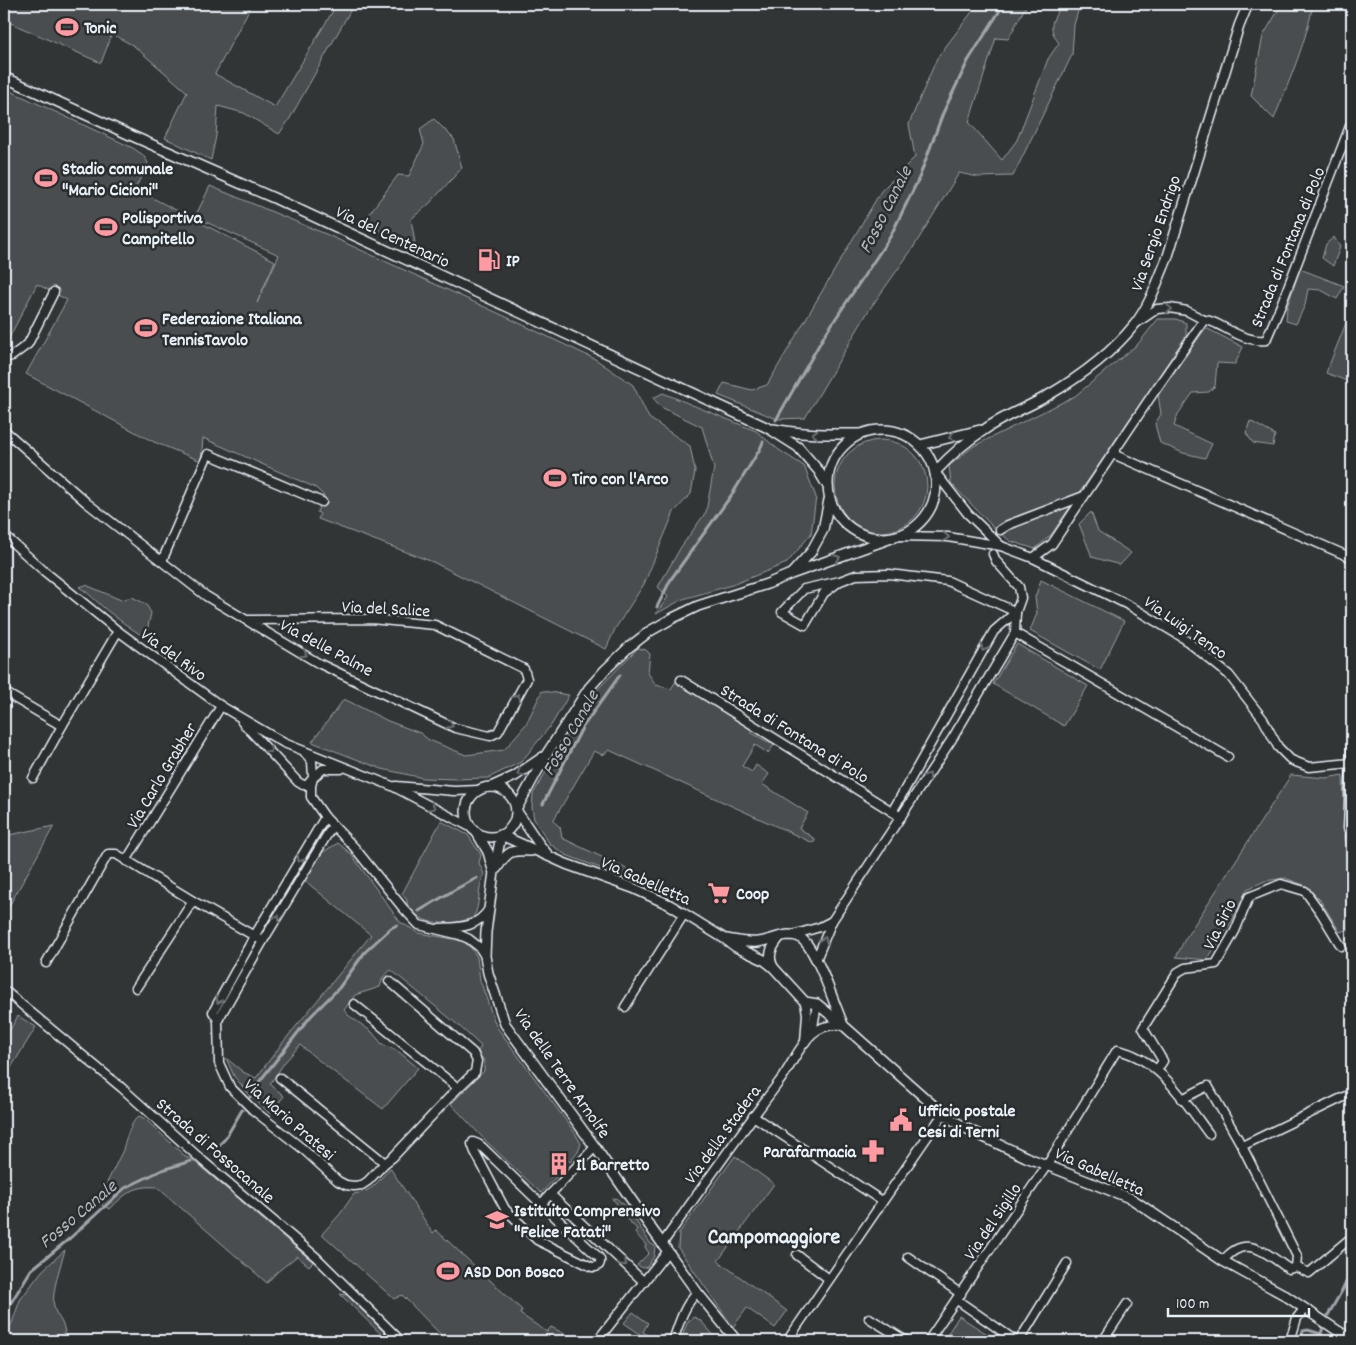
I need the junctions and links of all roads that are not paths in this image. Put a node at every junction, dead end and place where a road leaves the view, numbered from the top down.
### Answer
1 (1248, 4) edge
2 (4, 77) edge
3 (1352, 121) edge
4 (54, 292) dead end
5 (1204, 320) junction
6 (1136, 323) junction
7 (4, 358) edge
8 (768, 428) junction
9 (985, 429) junction
10 (4, 430) edge
11 (862, 434) junction
12 (920, 446) junction
13 (1113, 454) junction
14 (935, 472) junction
15 (827, 485) junction
16 (1084, 496) junction
17 (829, 500) junction
18 (322, 502) dead end
19 (1000, 530) dead end
20 (4, 535) edge
21 (897, 536) junction
22 (1001, 546) junction
23 (993, 554) dead end
24 (1033, 558) junction
25 (1352, 558) edge
26 (162, 561) junction
27 (791, 574) junction
28 (840, 581) junction
29 (1016, 612) junction
30 (247, 620) junction
31 (118, 632) junction
32 (1015, 633) junction
33 (681, 680) dead end
34 (4, 692) edge
35 (221, 706) junction
36 (236, 714) junction
37 (62, 726) junction
38 (490, 736) joint
39 (1352, 741) edge
40 (304, 752) junction
41 (546, 755) junction
42 (1228, 758) dead end
43 (1351, 763) edge
44 (346, 768) junction
45 (33, 778) dead end
46 (313, 778) junction
47 (392, 786) junction
48 (491, 787) junction
49 (479, 790) junction
50 (525, 792) junction
51 (516, 810) junction
52 (892, 812) junction
53 (325, 817) junction
54 (901, 817) junction
55 (333, 826) junction
56 (530, 830) junction
57 (474, 831) junction
58 (501, 835) junction
59 (1352, 839) edge
60 (536, 851) junction
61 (550, 857) junction
62 (126, 861) junction
63 (494, 872) junction
64 (193, 901) junction
65 (488, 909) junction
66 (684, 914) junction
67 (832, 921) junction
68 (430, 928) junction
69 (255, 935) junction
70 (793, 935) junction
71 (725, 938) junction
72 (779, 938) junction
73 (263, 941) junction
74 (1341, 946) dead end
75 (485, 956) junction
76 (816, 960) junction
77 (46, 963) dead end
78 (773, 967) junction
79 (389, 981) dead end
80 (136, 988) dead end
81 (829, 989) junction
82 (4, 990) edge
83 (805, 1002) junction
84 (354, 1004) dead end
85 (817, 1004) junction
86 (625, 1006) dead end
87 (218, 1020) junction
88 (843, 1025) junction
89 (812, 1034) junction
90 (805, 1042) junction
91 (1157, 1070) junction
92 (280, 1078) dead end
93 (458, 1088) junction
94 (1352, 1094) edge
95 (1182, 1099) junction
96 (943, 1114) junction
97 (752, 1116) junction
98 (1209, 1134) dead end
99 (595, 1146) junction
100 (1242, 1146) junction
101 (385, 1163) junction
102 (1047, 1166) junction
103 (550, 1194) junction
104 (882, 1201) junction
105 (541, 1204) junction
106 (1352, 1236) edge
107 (665, 1247) junction
108 (797, 1255) dead end
109 (908, 1257) dead end
110 (1223, 1261) junction
111 (1067, 1263) dead end
112 (1296, 1267) junction
113 (829, 1279) junction
114 (644, 1282) junction
115 (697, 1292) junction
116 (959, 1297) junction
117 (1127, 1304) dead end
118 (1304, 1309) junction
119 (869, 1318) dead end
120 (1352, 1338) edge
121 (401, 1341) edge
122 (597, 1341) edge
123 (673, 1341) edge
124 (737, 1341) edge
125 (786, 1341) edge
126 (906, 1341) edge
127 (928, 1341) edge
128 (1018, 1341) edge
129 (1103, 1341) edge
130 (1290, 1341) edge

1 - 6 street, Via Sergio Endrigo
2 - 8 street, Via del Centenario
3 - 5 street, Strada di Fontana di Polo
4 - 7 street
6 -> 5 street
5 - 13 street
6 - 9 street, Via Sergio Endrigo
11 -> 8 street, Via del Centenario
8 - 15 street, Via del Centenario
9 -> 12 street, Via Sergio Endrigo
9 - 14 street, Via Sergio Endrigo
10 - 26 street, Via delle Palme
11 - 12 street
11 - 15 street
12 - 14 street
13 - 16 street
13 - 25 street
14 - 21 street
14 - 22 street, Via Luigi Tenco
15 - 17 street
16 - 19 street
16 - 24 street
17 - 21 street
17 - 27 street
18 - 26 street
20 - 31 street, Via del Rivo
21 -> 22 street, Via Luigi Tenco
27 -> 21 street
22 - 24 street, Via Luigi Tenco
23 - 29 street
24 - 43 street, Via Luigi Tenco
26 - 30 street, Via delle Palme
27 - 41 street
28 - 28 street
28 - 29 street
29 - 32 street
29 -> 52 street
30 -> 38 street, Via delle Palme
38 -> 30 street, Via del Salice
31 - 35 street, Via del Rivo
31 - 37 street
32 - 42 street
54 -> 32 street
33 - 52 street, Strada di Fontana di Polo
34 - 37 street
35 - 36 street, Via del Rivo
35 - 62 street, Via Carlo Grabher
36 - 40 street, Via del Rivo
36 -> 46 street
37 - 45 street
39 - 43 street
40 - 44 street, Via del Rivo
40 - 46 street
41 -> 48 street
41 - 50 street
43 - 59 street
44 - 46 street
44 - 47 street
46 - 53 street
47 - 49 street
47 -> 57 street
48 - 49 street
48 - 51 street
49 - 57 street
50 - 51 street
50 - 56 street
51 - 56 street
51 - 58 street
52 - 54 street, Strada di Fontana di Polo
53 - 55 street
53 -> 69 street, Via Mario Pratesi
54 - 67 street
55 - 68 street
73 -> 55 street
56 - 61 street
57 - 58 street
57 - 63 street, Via delle Terre Arnolfe
58 - 60 street, Via Gabelletta
58 - 63 street, Via delle Terre Arnolfe
60 - 61 street, Via Gabelletta
60 - 63 street, Via delle Terre Arnolfe
61 - 66 street, Via Gabelletta
62 - 64 street
62 - 77 street
63 - 65 street, Via delle Terre Arnolfe
64 - 69 street
64 - 80 street
65 - 68 street
65 - 75 street, Via delle Terre Arnolfe
66 - 71 street, Via Gabelletta
66 - 86 street
67 - 70 street
76 -> 67 street
68 - 75 street
69 - 73 street
69 -> 87 street, Via Mario Pratesi
70 - 72 street, Via Gabelletta
70 - 76 street, Via Gabelletta
71 - 72 street, Via Gabelletta
71 - 78 street, Via Gabelletta
72 - 78 street
73 - 87 street
74 - 91 street, Via Sirio
75 - 99 street, Via delle Terre Arnolfe
76 - 81 street, Via Gabelletta
78 - 83 street, Via Gabelletta
79 - 93 street, Via Mario Pratesi
81 - 85 street
81 - 88 street, Via Gabelletta
82 - 121 street, Strada di Fossocanale
83 - 85 street, Via Gabelletta
83 - 90 street, Via della Stadera
84 - 93 street
85 - 88 street, Via Gabelletta
85 - 89 street
87 - 101 street, Via Mario Pratesi
88 - 89 street, Via della Stadera
88 - 96 street, Via Gabelletta
89 - 90 street, Via della Stadera
90 - 97 street, Via della Stadera
91 - 95 street
91 - 102 street
92 - 101 street, Via Mario Pratesi
93 - 101 street, Via Mario Pratesi
94 - 100 street
95 - 98 street
95 - 100 street
96 - 102 street, Via Gabelletta
96 - 104 street
97 - 104 street
97 - 107 street, Via della Stadera
99 - 103 street
99 - 107 street, Via delle Terre Arnolfe
100 - 112 street
102 - 110 street, Via Gabelletta
102 - 116 street, Via del Sigillo
103 - 105 street
103 -> 114 street
104 - 113 street
105 - 105 street
106 - 112 street
107 - 114 street
107 - 115 street, Via delle Terre Arnolfe
108 - 113 street
109 - 116 street
110 - 112 street
110 - 118 street, Via Gabelletta
111 - 128 street
113 - 125 street
114 - 122 street
115 - 123 street
115 - 124 street, Via delle Terre Arnolfe
116 - 127 street, Via del Sigillo
116 - 128 street
117 - 129 street
118 - 120 street, Via Gabelletta
118 - 130 street
119 - 126 street

